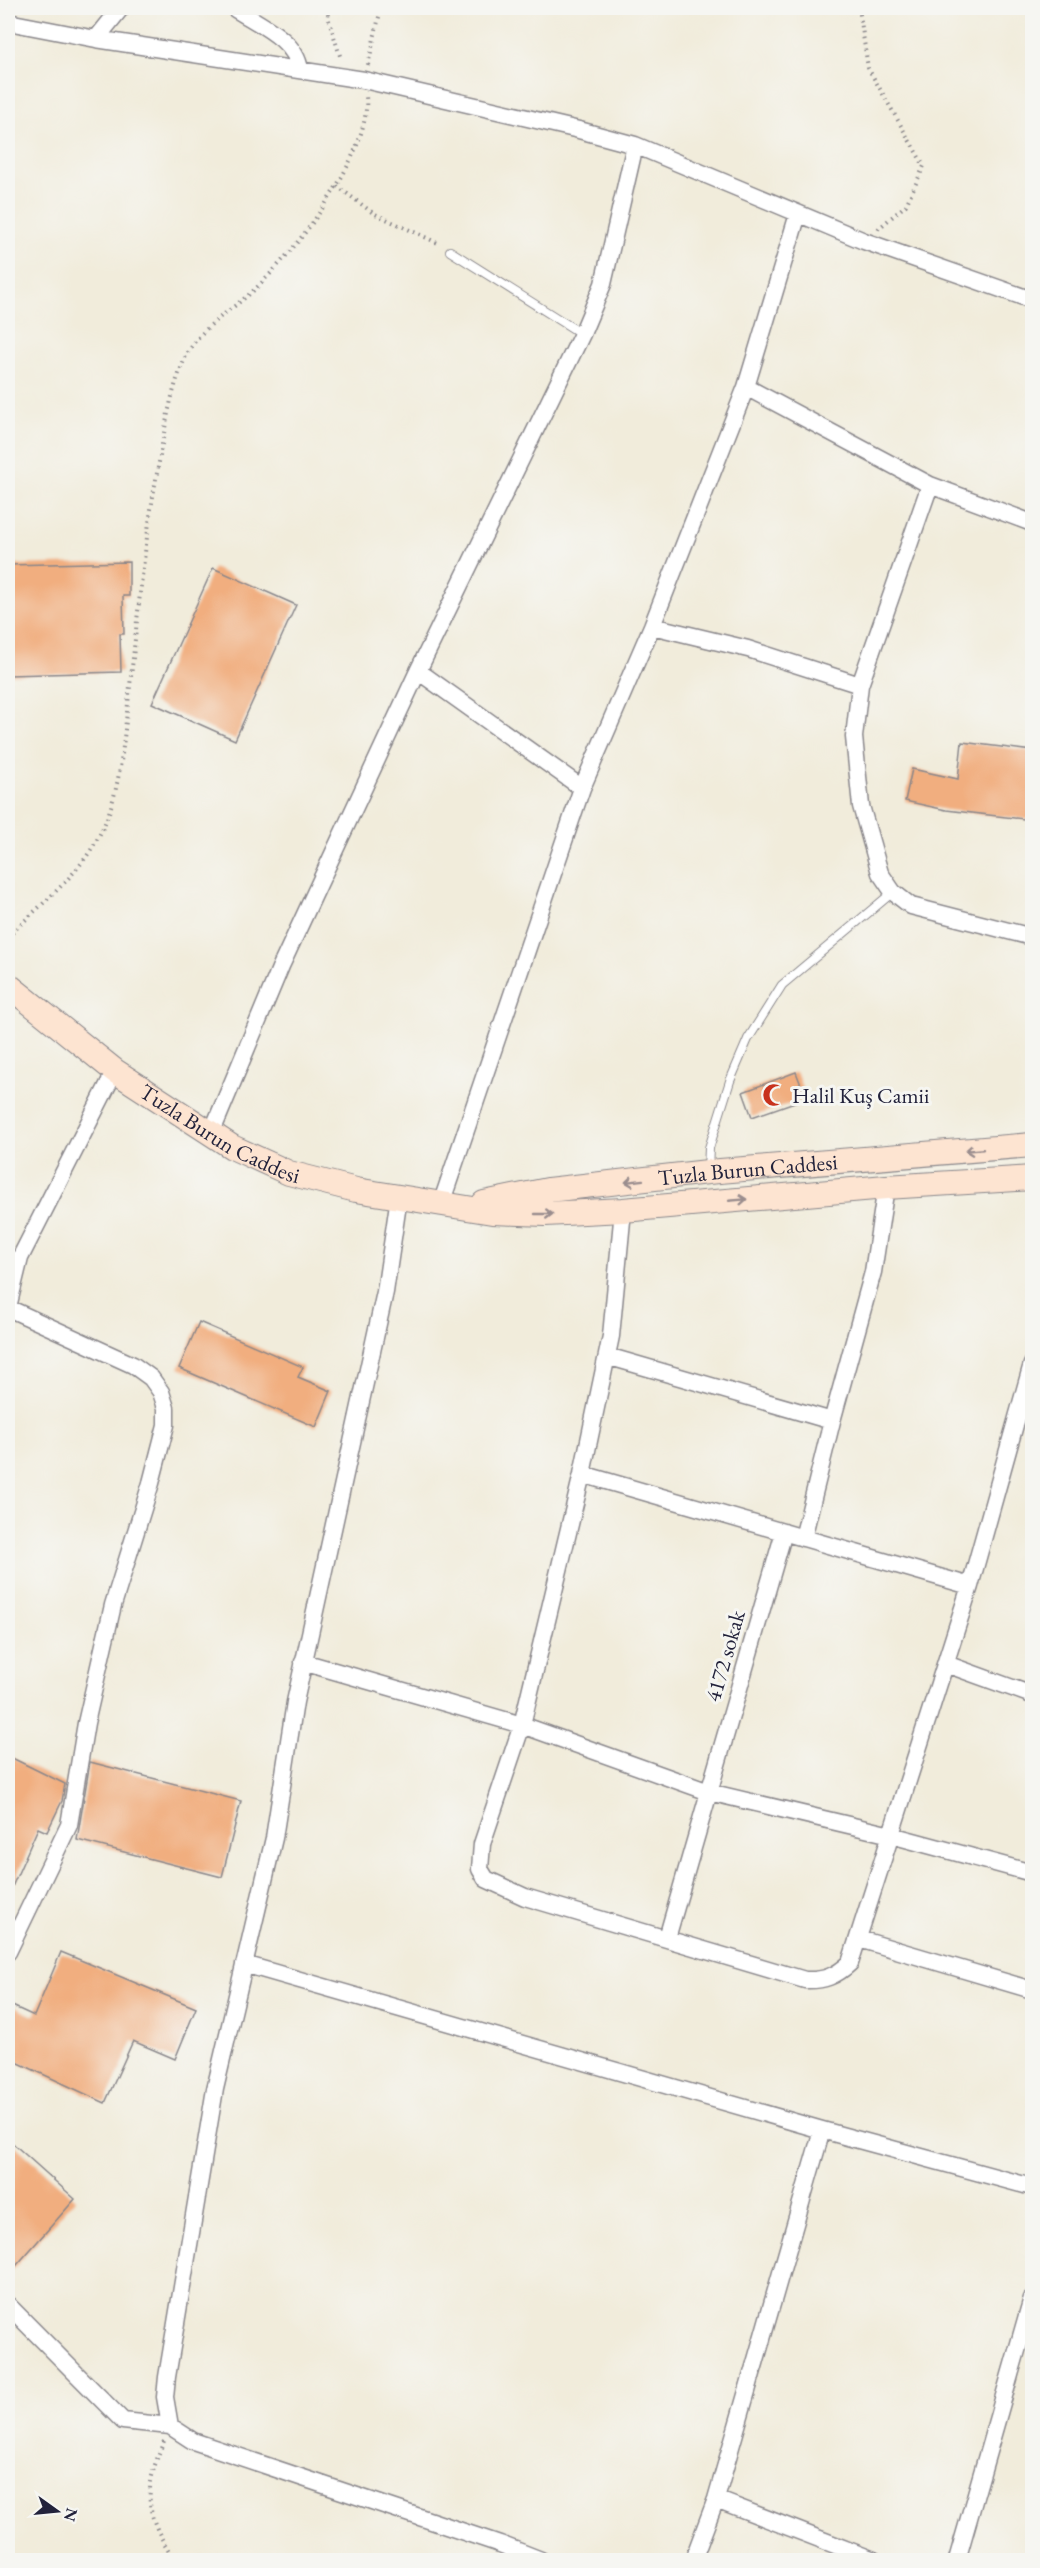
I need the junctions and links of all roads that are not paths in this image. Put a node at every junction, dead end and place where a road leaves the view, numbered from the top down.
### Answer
1 (121, 8) edge
2 (234, 8) edge
3 (8, 22) edge
4 (96, 39) junction
5 (300, 70) junction
6 (635, 145) junction
7 (798, 214) junction
8 (450, 251) road end
9 (1032, 300) edge
10 (582, 334) junction
11 (746, 387) junction
12 (930, 485) junction
13 (1032, 523) edge
14 (652, 627) junction
15 (418, 671) junction
16 (860, 685) junction
17 (582, 788) junction
18 (893, 892) junction
19 (1032, 937) edge
20 (8, 985) edge
21 (115, 1071) junction
22 (211, 1134) junction
23 (1032, 1145) edge
24 (708, 1172) junction
25 (1032, 1178) edge
26 (886, 1187) junction
27 (399, 1197) junction
28 (441, 1204) junction
29 (465, 1208) junction
30 (623, 1210) junction
31 (14, 1256) edge
32 (8, 1308) edge
33 (607, 1356) junction
34 (1032, 1364) edge
35 (832, 1421) junction
36 (582, 1474) junction
37 (784, 1532) junction
38 (803, 1538) junction
39 (970, 1586) junction
40 (303, 1662) junction
41 (946, 1664) junction
42 (1032, 1695) edge
43 (522, 1725) junction
44 (709, 1792) junction
45 (891, 1835) junction
46 (1032, 1873) edge
47 (667, 1938) junction
48 (859, 1939) junction
49 (8, 1952) edge
50 (244, 1964) junction
51 (1032, 1990) edge
52 (822, 2130) junction
53 (1032, 2187) edge
54 (1032, 2298) edge
55 (8, 2304) edge
56 (170, 2426) junction
57 (716, 2499) junction
58 (541, 2560) edge
59 (693, 2560) edge
60 (874, 2560) edge
61 (957, 2560) edge

1 - 4 street
2 - 5 street
3 - 4 street
4 - 5 street
5 - 6 street
6 - 7 street
6 - 10 street
7 - 9 street
7 - 11 street
8 - 10 lane
10 - 15 street
11 - 12 street
11 - 14 street
12 - 13 street
12 - 16 street
14 - 16 street
14 - 17 street
15 - 17 street
15 - 22 street
16 - 18 street
17 - 28 street
18 - 19 street
18 - 24 lane
20 - 21 main road, Tuzla Burun Caddesi
21 - 22 main road, Tuzla Burun Caddesi
21 - 31 street
22 - 27 main road, Tuzla Burun Caddesi
23 -> 24 main road, Tuzla Burun Caddesi
24 -> 29 main road, Tuzla Burun Caddesi
25 - 26 main road, Tuzla Burun Caddesi
30 -> 26 main road, Tuzla Burun Caddesi
26 - 35 street
27 - 28 main road, Tuzla Burun Caddesi
27 - 40 street
28 - 29 main road, Tuzla Burun Caddesi
29 -> 30 main road, Tuzla Burun Caddesi
30 - 33 street
31 - 32 street
32 - 49 street
33 - 35 street
33 - 36 street
34 - 39 street
35 - 38 street
36 - 37 street
36 - 43 street
37 - 38 street
37 - 44 street, 4172 sokak
38 - 39 street
39 - 41 street
40 - 43 street
40 - 50 street
41 - 42 street
41 - 45 street
43 - 44 street
43 - 47 street
44 - 45 street
44 - 47 street, 4172 sokak
45 - 46 street
45 - 48 street
47 - 48 street
48 - 51 street
50 - 52 street
50 - 56 street
52 - 53 street
52 - 57 street
54 - 61 street
55 - 56 street
56 - 58 street
57 - 59 street
57 - 60 street

